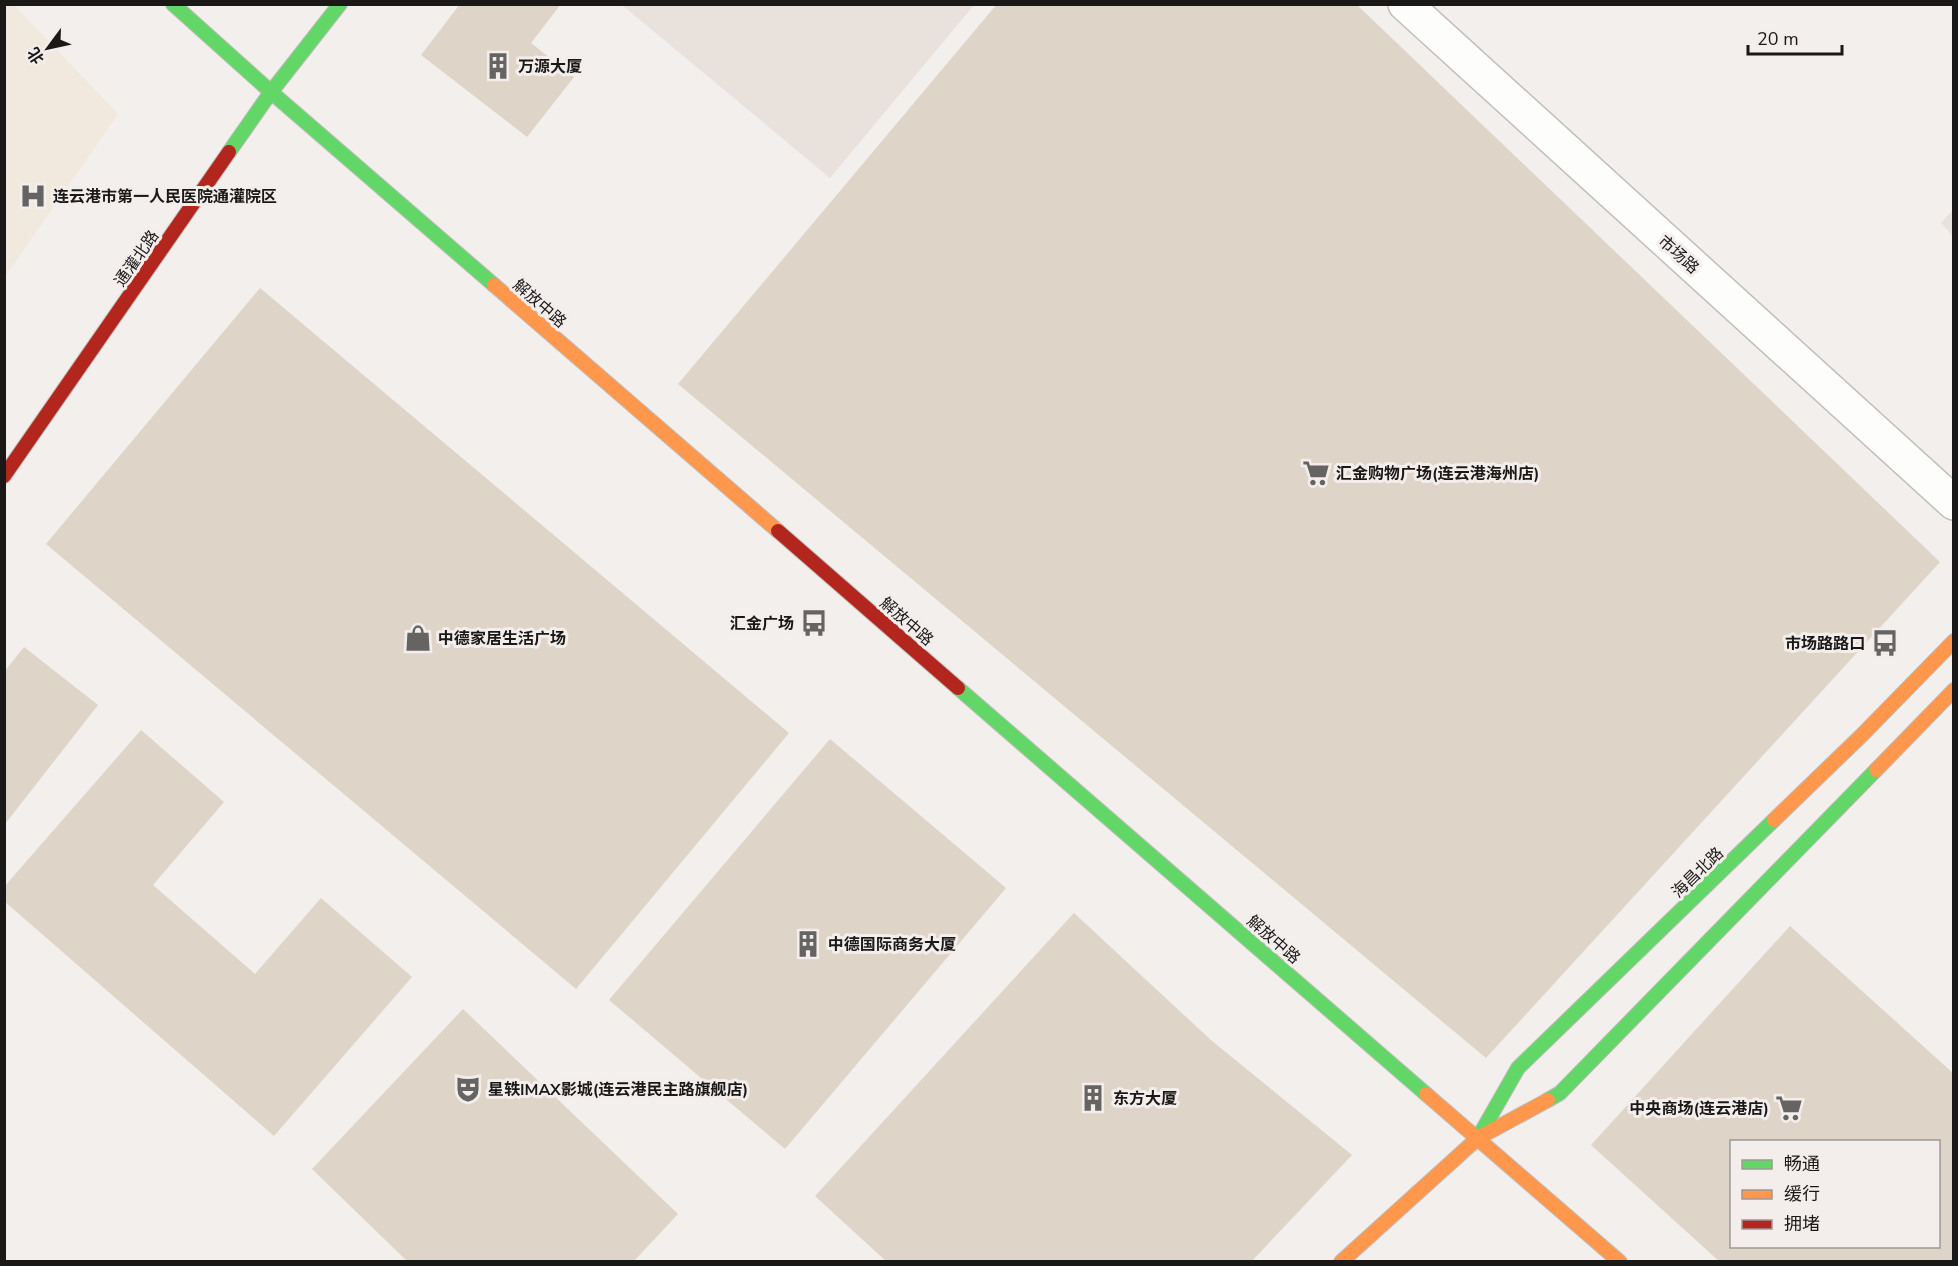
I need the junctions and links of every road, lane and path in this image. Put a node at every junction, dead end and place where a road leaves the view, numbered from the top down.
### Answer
1 (173, 4) edge
2 (340, 4) edge
3 (1406, 4) edge
4 (271, 92) junction
5 (4, 476) edge
6 (1953, 503) edge
7 (1953, 640) edge
8 (1953, 690) edge
9 (1478, 1138) junction
10 (1341, 1262) edge
11 (1620, 1262) edge

1 - 4 main road, 解放中路
2 - 4 main road, 通灌北路
3 - 6 street, 市场路
4 - 5 main road, 通灌北路
4 - 9 main road, 解放中路
7 - 9 main road, 海昌北路
8 - 9 main road, 海昌北路
9 - 10 main road, 海昌北路
9 - 11 main road, 解放中路

